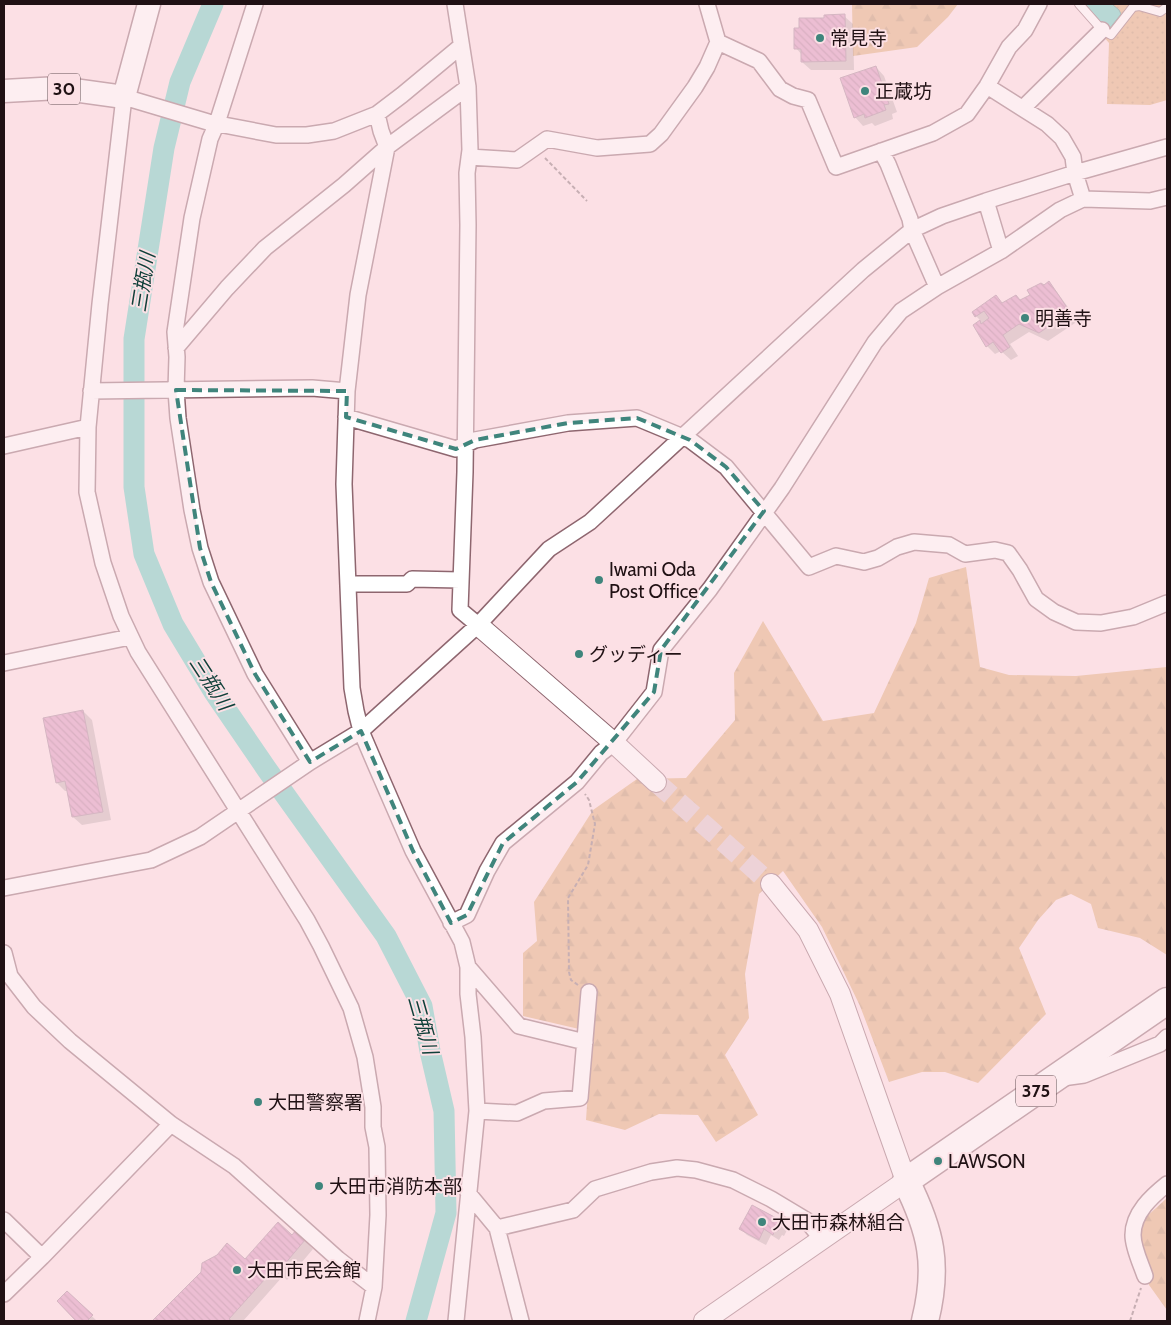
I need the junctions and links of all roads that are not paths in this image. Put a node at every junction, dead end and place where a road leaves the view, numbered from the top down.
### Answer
1 (149, 4) edge
2 (254, 4) edge
3 (455, 4) edge
4 (707, 4) edge
5 (1039, 4) edge
6 (1079, 4) edge
7 (1167, 7) edge
8 (1102, 30) junction
9 (718, 42) junction
10 (461, 46) junction
11 (987, 86) junction
12 (468, 87) junction
13 (4, 91) edge
14 (130, 99) junction
15 (1023, 108) junction
16 (377, 114) junction
17 (212, 123) junction
18 (387, 147) junction
19 (1167, 147) edge
20 (881, 151) junction
21 (469, 157) junction
22 (1075, 173) junction
23 (1167, 197) edge
24 (1083, 199) junction
25 (986, 201) junction
26 (912, 230) junction
27 (1001, 251) junction
28 (938, 286) junction
29 (176, 348) junction
30 (170, 390) junction
31 (347, 391) junction
32 (96, 392) junction
33 (346, 416) junction
34 (88, 427) junction
35 (682, 437) junction
36 (465, 444) junction
37 (4, 446) edge
38 (764, 511) junction
39 (460, 580) junction
40 (349, 584) junction
41 (1167, 603) edge
42 (478, 625) junction
43 (130, 636) junction
44 (4, 663) edge
45 (361, 731) junction
46 (614, 743) junction
47 (310, 762) junction
48 (656, 782) tunnel mouth
49 (238, 811) junction
50 (771, 884) tunnel mouth
51 (4, 888) edge
52 (451, 923) junction
53 (4, 953) edge
54 (468, 967) junction
55 (589, 992) road end
56 (1167, 1001) edge
57 (1167, 1037) edge
58 (585, 1042) junction
59 (1053, 1080) junction
60 (477, 1111) junction
61 (171, 1124) junction
62 (906, 1180) junction
63 (1167, 1184) edge
64 (468, 1193) junction
65 (4, 1220) edge
66 (497, 1228) junction
67 (822, 1239) junction
68 (42, 1257) junction
69 (1145, 1276) road end
70 (374, 1287) junction
71 (4, 1294) edge
72 (368, 1321) edge
73 (456, 1321) edge
74 (521, 1321) edge
75 (704, 1321) edge
76 (924, 1321) edge

1 - 14 main road
2 - 17 street
3 - 10 street
4 - 9 street
5 - 11 street
6 - 8 lane
7 - 8 lane
8 - 15 street
9 - 20 street
9 - 21 street
10 - 12 street
10 - 16 street
11 - 15 street
11 - 20 street
12 - 18 street
12 - 21 street
13 - 14 main road, 30
14 - 17 street
14 - 32 street
15 - 22 street
16 - 17 street
16 - 18 street
17 - 29 street
18 - 29 street
18 - 31 street
19 - 22 street
20 - 26 street
21 - 36 street
22 - 24 street
22 - 25 street
23 - 24 street
24 - 27 street
25 - 26 street
25 - 27 street
26 - 28 street
26 - 35 street
27 - 28 street
28 - 38 street
29 - 30 street
30 - 31 street
30 - 32 street
30 - 47 street
31 - 33 street
32 - 34 street
33 - 36 street
33 - 40 street
34 - 37 street
34 - 43 street
35 - 36 street
35 - 38 street
35 - 42 street
36 - 39 street
38 - 41 street
38 - 46 street
39 - 40 street
39 - 42 street
40 - 45 street
42 - 45 street
42 - 46 street
43 - 44 street
43 - 49 street
45 - 47 street
45 - 52 street
46 - 48 street
46 - 52 street
47 - 49 street
49 - 51 street
49 - 70 street
50 - 62 street
52 - 54 street
53 - 61 street
54 - 58 street
54 - 60 street
55 - 58 street
56 - 59 highway, 375
57 - 59 street
58 - 60 street
59 - 62 highway, 375
60 - 64 street
61 - 68 street
61 - 70 street
62 - 67 street
62 - 76 highway
63 - 69 street
64 - 66 street
64 - 73 street
65 - 68 street
66 - 67 street
66 - 74 street
67 - 75 street
68 - 71 street
70 - 72 street

